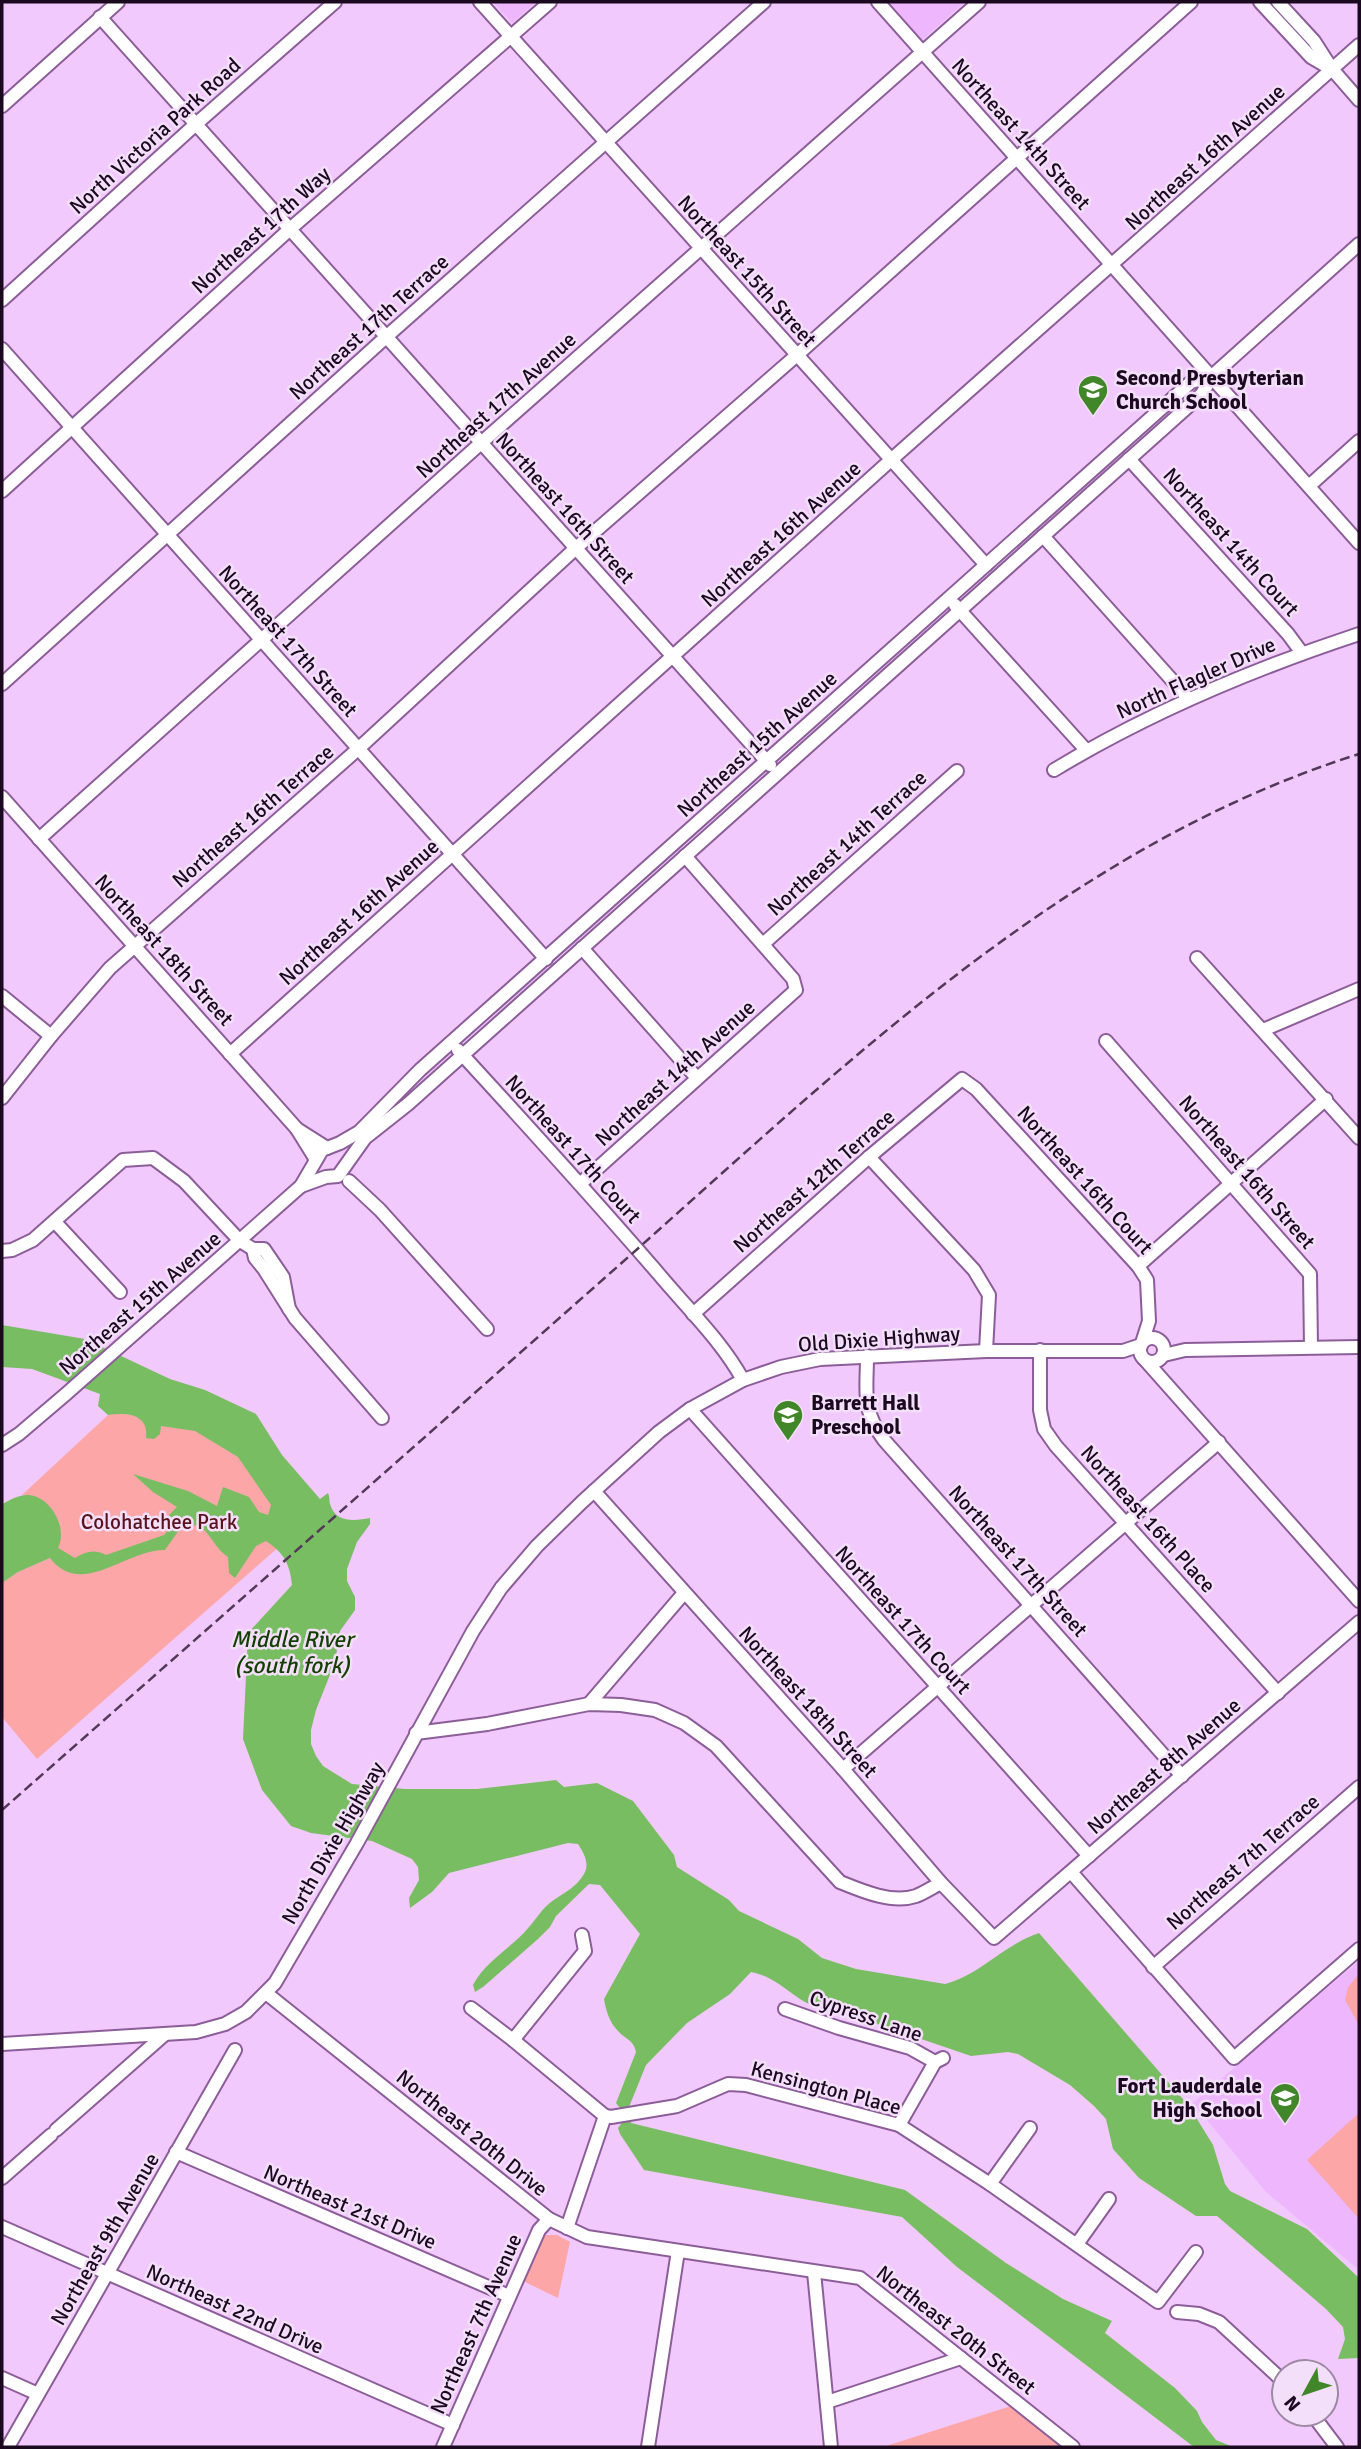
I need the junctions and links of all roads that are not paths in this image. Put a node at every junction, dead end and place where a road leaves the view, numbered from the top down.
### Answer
1 (118, 2) edge
2 (335, 2) edge
3 (481, 2) edge
4 (550, 2) edge
5 (764, 2) edge
6 (878, 2) edge
7 (979, 2) edge
8 (1191, 2) edge
9 (1260, 2) edge
10 (1278, 2) edge
11 (100, 17) junction
12 (512, 36) junction
13 (1359, 45) edge
14 (923, 52) junction
15 (1332, 69) junction
16 (1359, 100) edge
17 (2, 106) edge
18 (196, 124) junction
19 (607, 142) junction
20 (1016, 158) junction
21 (290, 229) junction
22 (1359, 244) edge
23 (702, 249) junction
24 (1112, 265) junction
25 (2, 300) edge
26 (386, 337) junction
27 (2, 349) edge
28 (797, 355) junction
29 (1212, 376) junction
30 (72, 427) junction
31 (1359, 441) edge
32 (481, 443) junction
33 (892, 459) junction
34 (1129, 459) junction
35 (1309, 486) junction
36 (2, 491) edge
37 (168, 535) junction
38 (1043, 536) junction
39 (1359, 543) edge
40 (576, 548) junction
41 (986, 565) junction
42 (949, 598) junction
43 (960, 610) junction
44 (1359, 634) edge
45 (263, 640) junction
46 (1302, 653) junction
47 (673, 657) junction
48 (2, 684) edge
49 (1188, 698) junction
50 (358, 749) junction
51 (1086, 750) junction
52 (766, 761) junction
53 (1054, 770) dead end
54 (957, 771) dead end
55 (777, 773) junction
56 (2, 797) edge
57 (39, 839) junction
58 (452, 854) junction
59 (685, 856) junction
60 (763, 944) junction
61 (134, 946) junction
62 (582, 948) junction
63 (1197, 958) dead end
64 (546, 959) junction
65 (1359, 989) edge
66 (2, 996) edge
67 (1263, 1030) junction
68 (51, 1036) junction
69 (1106, 1041) dead end
70 (451, 1042) junction
71 (230, 1054) junction
72 (462, 1055) junction
73 (697, 1079) junction
74 (962, 1079) joint
75 (2, 1098) edge
76 (1326, 1100) junction
77 (297, 1129) junction
78 (1359, 1138) edge
79 (329, 1148) junction
80 (870, 1157) junction
81 (315, 1160) junction
82 (345, 1166) junction
83 (329, 1177) junction
84 (349, 1181) junction
85 (1231, 1182) junction
86 (580, 1184) junction
87 (301, 1186) junction
88 (55, 1222) junction
89 (240, 1241) junction
90 (2, 1251) edge
91 (1138, 1266) junction
92 (120, 1292) dead end
93 (693, 1314) junction
94 (1149, 1321) junction
95 (487, 1329) dead end
96 (1311, 1347) junction
97 (1359, 1347) edge
98 (1161, 1349) junction
99 (1040, 1350) junction
100 (986, 1351) junction
101 (1143, 1352) junction
102 (867, 1356) junction
103 (743, 1380) junction
104 (1164, 1380) junction
105 (690, 1409) junction
106 (382, 1418) dead end
107 (1219, 1441) junction
108 (2, 1445) edge
109 (594, 1491) junction
110 (1126, 1523) junction
111 (684, 1593) junction
112 (1359, 1601) edge
113 (1032, 1605) junction
114 (1359, 1622) edge
115 (938, 1688) junction
116 (1278, 1693) junction
117 (589, 1704) junction
118 (416, 1733) junction
119 (843, 1769) junction
120 (1182, 1776) junction
121 (1359, 1787) edge
122 (1088, 1856) junction
123 (1071, 1872) junction
124 (941, 1883) junction
125 (582, 1935) dead end
126 (994, 1938) joint
127 (1359, 1949) edge
128 (1153, 1967) junction
129 (266, 1993) junction
130 (471, 2008) dead end
131 (785, 2009) dead end
132 (163, 2035) junction
133 (513, 2040) junction
134 (2, 2044) edge
135 (235, 2050) dead end
136 (605, 2116) junction
137 (898, 2125) junction
138 (1030, 2128) dead end
139 (176, 2152) junction
140 (2, 2178) edge
141 (990, 2184) junction
142 (1109, 2199) dead end
143 (549, 2219) junction
144 (2, 2227) edge
145 (567, 2228) junction
146 (1077, 2244) junction
147 (678, 2251) junction
148 (1196, 2252) dead end
149 (814, 2272) junction
150 (107, 2274) junction
151 (509, 2296) junction
152 (1177, 2312) dead end
153 (961, 2358) junction
154 (1270, 2369) edge
155 (2, 2378) edge
156 (38, 2394) junction
157 (827, 2402) junction
158 (453, 2425) junction
159 (1323, 2428) edge
160 (8, 2447) edge
161 (443, 2447) edge
162 (648, 2447) edge
163 (831, 2447) edge
164 (1073, 2447) edge
165 (1337, 2447) edge

1 - 11 street
2 - 18 street, North Victoria Park Road
3 - 12 street, Northeast 15th Street
4 - 12 street, Northeast 17th Way
5 - 19 street, Northeast 17th Terrace
6 - 14 street, Northeast 14th Street
7 - 14 street, Northeast 17th Avenue
8 - 20 street, Northeast 16th Terrace
9 - 15 street
10 - 15 street
11 - 17 street
11 - 18 street, Northeast 16th Street
12 - 19 street, Northeast 15th Street
12 - 21 street, Northeast 17th Way
13 - 15 street, Northeast 16th Avenue
14 - 20 street, Northeast 14th Street
14 - 23 street, Northeast 17th Avenue
15 - 16 street
15 - 24 street, Northeast 16th Avenue
18 - 21 street, Northeast 16th Street
18 - 25 street, North Victoria Park Road
19 - 23 street, Northeast 15th Street
19 - 26 street, Northeast 17th Terrace
20 - 24 street, Northeast 14th Street
20 - 28 street, Northeast 16th Terrace
21 - 26 street, Northeast 16th Street
21 - 30 street, Northeast 17th Way
22 - 29 street, Northeast 15th Avenue
23 - 28 street, Northeast 15th Street
23 - 32 street, Northeast 17th Avenue
24 - 29 street, Northeast 14th Street
24 - 33 street, Northeast 16th Avenue
26 - 32 street, Northeast 16th Street
26 - 37 street, Northeast 17th Terrace
27 - 30 street, Northeast 17th Street
28 - 33 street, Northeast 15th Street
28 - 40 street, Northeast 16th Terrace
29 - 34 street, Northeast 15th Avenue
29 - 35 street, Northeast 14th Street
29 - 41 street, Northeast 15th Avenue
30 - 36 street, Northeast 17th Way
30 - 37 street, Northeast 17th Street
31 - 35 street
32 - 40 street, Northeast 16th Street
32 - 45 street, Northeast 17th Avenue
33 - 41 street, Northeast 15th Street
33 - 47 street, Northeast 16th Avenue
34 - 38 street, Northeast 15th Avenue
34 - 46 street, Northeast 14th Court
35 - 39 street, Northeast 14th Street
37 - 45 street, Northeast 17th Street
37 - 48 street, Northeast 17th Terrace
38 - 43 street, Northeast 15th Avenue
38 - 49 street
40 - 47 street, Northeast 16th Street
40 - 50 street, Northeast 16th Terrace
41 - 42 street, Northeast 15th Avenue
42 - 43 street
42 - 52 street, Northeast 15th Avenue
43 - 51 street
43 - 55 street, Northeast 15th Avenue
44 - 46 street, North Flagler Drive
45 - 50 street, Northeast 17th Street
45 - 57 street, Northeast 17th Avenue
46 - 49 street, North Flagler Drive
47 - 52 street, Northeast 16th Street
47 - 58 street, Northeast 16th Avenue
49 - 51 street, North Flagler Drive
50 - 58 street, Northeast 17th Street
50 - 61 street, Northeast 16th Terrace
51 - 53 street, North Flagler Drive
52 - 55 street, Northeast 16th Street
52 - 64 street, Northeast 15th Avenue
54 - 60 street, Northeast 14th Terrace
55 - 59 street, Northeast 15th Avenue
56 - 57 street, Northeast 18th Street
57 - 61 street, Northeast 18th Street
58 - 64 street, Northeast 17th Street
58 - 71 street, Northeast 16th Avenue
59 - 60 street
59 - 62 street, Northeast 15th Avenue
60 - 73 street, Northeast 14th Avenue
61 - 68 street, Northeast 16th Terrace
61 - 71 street, Northeast 18th Street
62 - 72 street, Northeast 15th Avenue
62 - 73 street
63 - 67 street
64 - 70 street, Northeast 15th Avenue
65 - 67 street
66 - 68 street
67 - 76 street
68 - 75 street, Northeast 16th Terrace
69 - 85 street, Northeast 16th Street
70 - 72 street, Northeast 17th Court
70 - 79 street, Northeast 15th Avenue
71 - 77 street, Northeast 18th Street
72 - 82 street, Northeast 15th Avenue
72 - 86 street, Northeast 17th Court
73 - 86 street, Northeast 14th Avenue
74 - 80 street, Northeast 12th Terrace
74 - 91 street, Northeast 16th Court
76 - 78 street
76 - 85 street
77 - 79 street, Northeast 18th Street
77 - 81 street, Northeast 18th Street
79 - 81 street
79 - 82 street
80 - 93 street, Northeast 12th Terrace
80 - 100 street
81 - 83 street
81 - 87 street, Northeast 15th Avenue
82 - 83 street
82 - 84 street
83 - 84 street
83 - 87 street, Northeast 15th Avenue
84 - 95 street
85 - 91 street
85 - 96 street, Northeast 16th Street
86 - 93 street, Northeast 17th Court
87 - 89 street, Northeast 15th Avenue
88 - 89 street
88 - 90 street
88 - 92 street
89 - 106 street
89 - 108 street, Northeast 15th Avenue
91 - 94 street, Northeast 16th Court
93 - 103 street, Northeast 17th Court
94 - 98 street, Northeast 16th Court
94 - 101 street, Northeast 16th Court
96 - 97 street
96 - 98 street
98 - 101 street
98 - 101 street
98 - 104 street, Northeast 16th Court
99 - 100 street, Old Dixie Highway
99 - 101 street, Old Dixie Highway
99 - 110 street, Northeast 16th Place
100 - 102 street, Old Dixie Highway
101 - 104 street
102 - 103 street, Old Dixie Highway
102 - 113 street, Northeast 17th Street
103 - 105 street, Old Dixie Highway
104 - 107 street
105 - 109 street, Old Dixie Highway
105 - 115 street, Northeast 17th Court
107 - 110 street
107 - 112 street
109 - 111 street, Northeast 18th Street
109 - 118 street, North Dixie Highway
110 - 113 street
110 - 116 street, Northeast 16th Place
111 - 117 street
111 - 119 street, Northeast 18th Street
113 - 115 street
113 - 120 street, Northeast 17th Street
114 - 116 street, Northeast 8th Avenue
115 - 119 street
115 - 122 street, Northeast 17th Court
116 - 120 street, Northeast 8th Avenue
117 - 118 street
117 - 124 street
118 - 129 street, North Dixie Highway
119 - 124 street, Northeast 18th Street
120 - 122 street, Northeast 8th Avenue
121 - 128 street, Northeast 7th Terrace
122 - 123 street, Northeast 8th Avenue
123 - 126 street, Northeast 8th Avenue
123 - 128 street
124 - 126 street, Northeast 18th Street
125 - 133 street
127 - 128 street
129 - 132 street, North Dixie Highway
129 - 143 street, Northeast 20th Drive
130 - 133 street
131 - 137 street, Cypress Lane
132 - 134 street, North Dixie Highway
132 - 140 street
133 - 136 street
135 - 139 street, Northeast 9th Avenue
136 - 137 street, Kensington Place
136 - 145 street
137 - 141 street, Kensington Place
138 - 141 street
139 - 150 street, Northeast 9th Avenue
139 - 151 street, Northeast 21st Drive
141 - 146 street, Kensington Place
142 - 146 street
143 - 145 street, Northeast 20th Drive
143 - 151 street, Northeast 7th Avenue
144 - 150 street, Northeast 22nd Drive
145 - 147 street, Northeast 20th Drive
146 - 148 street, Kensington Place
147 - 149 street, Northeast 20th Street
147 - 162 street
149 - 153 street, Northeast 20th Street
149 - 157 street
150 - 156 street, Northeast 9th Avenue
150 - 158 street, Northeast 22nd Drive
151 - 158 street, Northeast 7th Avenue
152 - 154 street
153 - 157 street
153 - 164 street, Northeast 20th Street
155 - 156 street
156 - 160 street, Northeast 9th Avenue
157 - 163 street
158 - 161 street, Northeast 7th Avenue
159 - 165 street

